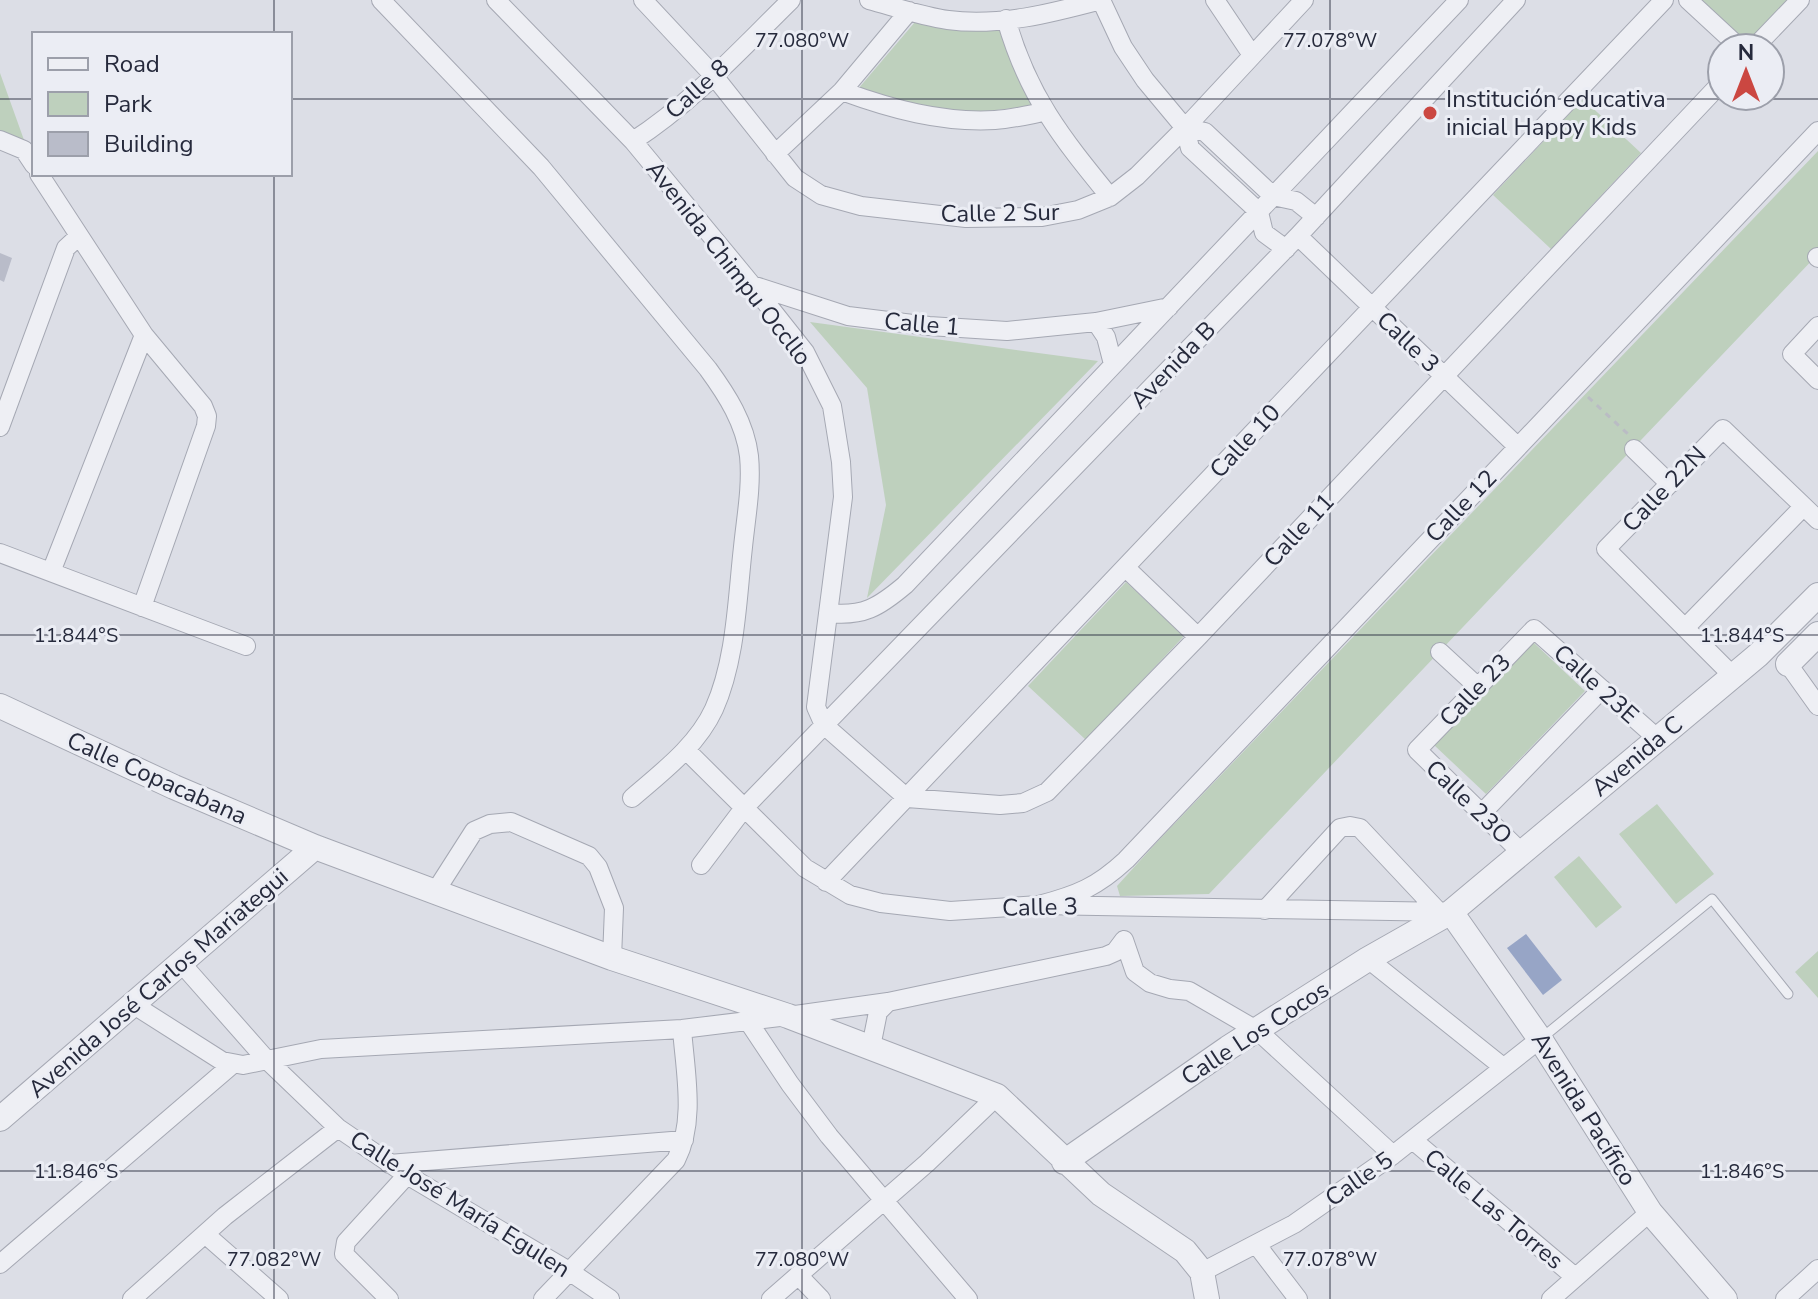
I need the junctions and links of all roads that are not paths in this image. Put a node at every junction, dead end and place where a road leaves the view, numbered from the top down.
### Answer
1 (381, 0) edge
2 (496, 0) edge
3 (791, 0) edge
4 (869, 0) edge
5 (1101, 0) edge
6 (1215, 0) edge
7 (1304, 0) edge
8 (1459, 0) edge
9 (1516, 0) edge
10 (1664, 0) edge
11 (1688, 0) edge
12 (1800, 0) edge
13 (645, 1) edge
14 (909, 11) junction
15 (1006, 19) junction
16 (1723, 32) edge
17 (1769, 32) edge
18 (1252, 55) junction
19 (714, 76) junction
20 (842, 91) junction
21 (1706, 99) edge
22 (1044, 112) junction
23 (1185, 128) junction
24 (1818, 131) edge
25 (0, 140) edge
26 (633, 141) junction
27 (775, 154) junction
28 (32, 162) edge
29 (40, 176) edge
30 (1273, 196) junction
31 (1110, 197) junction
32 (1259, 212) junction
33 (1316, 217) junction
34 (79, 236) junction
35 (1292, 242) junction
36 (752, 285) junction
37 (1169, 307) junction
38 (1371, 307) junction
39 (1096, 322) junction
40 (1818, 326) edge
41 (144, 335) junction
42 (1113, 364) junction
43 (1445, 376) junction
44 (1818, 380) edge
45 (0, 427) edge
46 (1636, 446) road end
47 (1518, 447) junction
48 (1670, 484) junction
49 (1803, 507) junction
50 (1818, 520) edge
51 (0, 553) edge
52 (1126, 568) junction
53 (51, 572) junction
54 (1818, 595) edge
55 (142, 607) junction
56 (828, 613) junction
57 (1685, 628) junction
58 (1534, 629) joint
59 (1818, 634) edge
60 (1198, 637) junction
61 (246, 646) dead end
62 (1440, 652) dead end
63 (1788, 664) joint
64 (1733, 676) junction
65 (1478, 687) junction
66 (1602, 689) junction
67 (0, 706) edge
68 (1818, 706) edge
69 (824, 725) junction
70 (1658, 739) junction
71 (686, 750) junction
72 (1417, 750) joint
73 (632, 798) dead end
74 (907, 798) junction
75 (744, 808) junction
76 (1482, 813) junction
77 (315, 847) junction
78 (1522, 853) junction
79 (701, 865) dead end
80 (1103, 880) junction
81 (826, 882) junction
82 (435, 892) junction
83 (1039, 905) junction
84 (1116, 907) junction
85 (1265, 910) junction
86 (1444, 911) junction
87 (1124, 940) junction
88 (612, 958) junction
89 (1368, 959) junction
90 (182, 964) junction
91 (1788, 994) dead end
92 (888, 1002) junction
93 (134, 1005) junction
94 (788, 1016) junction
95 (748, 1021) junction
96 (682, 1029) junction
97 (1258, 1031) junction
98 (1540, 1039) junction
99 (871, 1047) junction
100 (265, 1058) junction
101 (233, 1064) junction
102 (1503, 1067) junction
103 (997, 1096) junction
104 (0, 1119) edge
105 (338, 1128) junction
106 (684, 1140) junction
107 (1414, 1141) junction
108 (1393, 1155) junction
109 (1064, 1162) junction
110 (389, 1164) junction
111 (407, 1175) junction
112 (884, 1201) junction
113 (1650, 1212) junction
114 (205, 1234) junction
115 (1256, 1244) junction
116 (0, 1264) edge
117 (1818, 1269) edge
118 (569, 1271) junction
119 (1202, 1272) junction
120 (798, 1275) junction
121 (1575, 1277) junction
122 (132, 1299) edge
123 (279, 1299) edge
124 (389, 1299) edge
125 (543, 1299) edge
126 (610, 1299) edge
127 (771, 1299) edge
128 (821, 1299) edge
129 (968, 1299) edge
130 (1207, 1299) edge
131 (1298, 1299) edge
132 (1551, 1299) edge
133 (1725, 1299) edge
134 (1785, 1299) edge

1 - 71 street
2 - 26 street, Avenida Chimpu Occllo
3 - 19 street, Calle 8
4 - 14 street
5 - 15 street
5 - 23 street, Calle 3
6 - 18 street
7 - 18 street, Calle 2 Sur
8 - 30 street, Avenida B
9 - 33 street, Avenida B
10 - 38 street, Calle 10
11 - 16 street
12 - 17 street
13 - 19 street, Calle 2 Sur
14 - 15 street
14 - 20 street
15 - 22 street
18 - 23 street, Calle 2 Sur
19 - 26 street, Calle 8
19 - 27 street, Calle 2 Sur
20 - 22 street
20 - 27 street
21 - 43 street, Calle 11
22 - 31 street
23 - 30 street, Calle 3
23 - 31 street, Calle 2 Sur
23 - 32 street, Calle 3
24 - 47 street, Calle 12
25 - 28 street
26 - 36 street, Avenida Chimpu Occllo
27 - 31 street, Calle 2 Sur
29 - 34 street
30 - 32 street, Avenida B
30 - 33 street, Calle 3
32 - 35 street, Calle 3
32 - 37 street, Avenida B
33 - 35 street, Avenida B
34 - 41 street
34 - 45 street
35 - 38 street, Calle 3
35 - 69 street, Avenida B
36 - 39 street, Calle 1
36 - 56 street, Avenida Chimpu Occllo
37 - 39 street, Calle 1
37 - 42 street, Avenida B
38 - 43 street, Calle 3
38 - 52 street, Calle 10
39 - 42 street
40 - 44 street
41 - 53 street
41 - 55 street
42 - 56 street, Avenida B
43 - 47 street, Calle 3
43 - 60 street, Calle 11
46 - 48 street
47 - 80 street, Calle 12
48 - 49 street, Calle 22N
48 - 57 street, Calle 22N
49 - 50 street
49 - 57 street
51 - 53 street
52 - 60 street
52 - 74 street, Calle 10
53 - 55 street
54 - 64 street, Avenida C
55 - 61 street
56 - 69 street, Avenida Chimpu Occllo
57 - 64 street
58 - 65 street, Calle 23
58 - 66 street, Calle 23E
59 - 63 street
60 - 74 street, Calle 11
62 - 65 street
63 - 68 street
64 - 70 street, Avenida C
65 - 72 street, Calle 23
66 - 70 street, Calle 23E
66 - 76 street
67 - 77 street, Calle Copacabana
69 - 74 street
69 - 75 street
70 - 78 street, Avenida C
71 - 73 street
71 - 75 street, Calle 3
72 - 76 street, Calle 23O
74 - 81 street, Calle 10
75 - 79 street
75 - 81 street, Calle 3
76 - 78 street, Calle 23O
77 - 82 street, Calle Copacabana
77 - 90 street, Avenida José Carlos Mariategui
78 - 86 street, Avenida C
80 - 83 street, Calle 12
80 - 84 street
81 - 83 street, Calle 3
82 - 88 street, Calle Copacabana
82 - 88 street
83 - 84 street, Calle 3
84 - 85 street, Calle 3
84 - 87 street
85 - 86 street, Calle 3
85 - 86 street
86 - 89 street, Calle Los Cocos
86 - 98 street, Avenida Pacífico
87 - 92 street
87 - 97 street
88 - 94 street, Calle Copacabana
89 - 97 street, Calle Los Cocos
89 - 102 street
90 - 93 street, Avenida José Carlos Mariategui
90 - 100 street, Calle José María Egulen
91 - 98 lane
92 - 94 street
92 - 99 street
93 - 101 street
93 - 104 street, Avenida José Carlos Mariategui
94 - 95 street
94 - 99 street, Calle Copacabana
95 - 96 street
95 - 112 street
96 - 100 street
96 - 106 street
97 - 108 street
97 - 109 street, Calle Los Cocos
98 - 102 street, Calle 5
98 - 113 street, Avenida Pacífico
99 - 103 street, Calle Copacabana
100 - 101 street
100 - 105 street, Calle José María Egulen
101 - 116 street
102 - 107 street, Calle 5
103 - 109 street
103 - 112 street
105 - 110 street, Calle José María Egulen
105 - 114 street
106 - 110 street
106 - 118 street
107 - 108 street, Calle 5
107 - 121 street, Calle Las Torres
108 - 115 street, Calle 5
109 - 119 street
110 - 111 street, Calle José María Egulen
111 - 118 street, Calle José María Egulen
111 - 124 street
112 - 120 street
112 - 129 street
113 - 121 street
113 - 133 street, Avenida Pacífico
114 - 122 street
114 - 123 street
115 - 119 street, Calle 5
115 - 131 street
117 - 134 street
118 - 125 street
118 - 126 street, Calle José María Egulen
119 - 130 street
120 - 127 street
120 - 128 street
121 - 132 street

